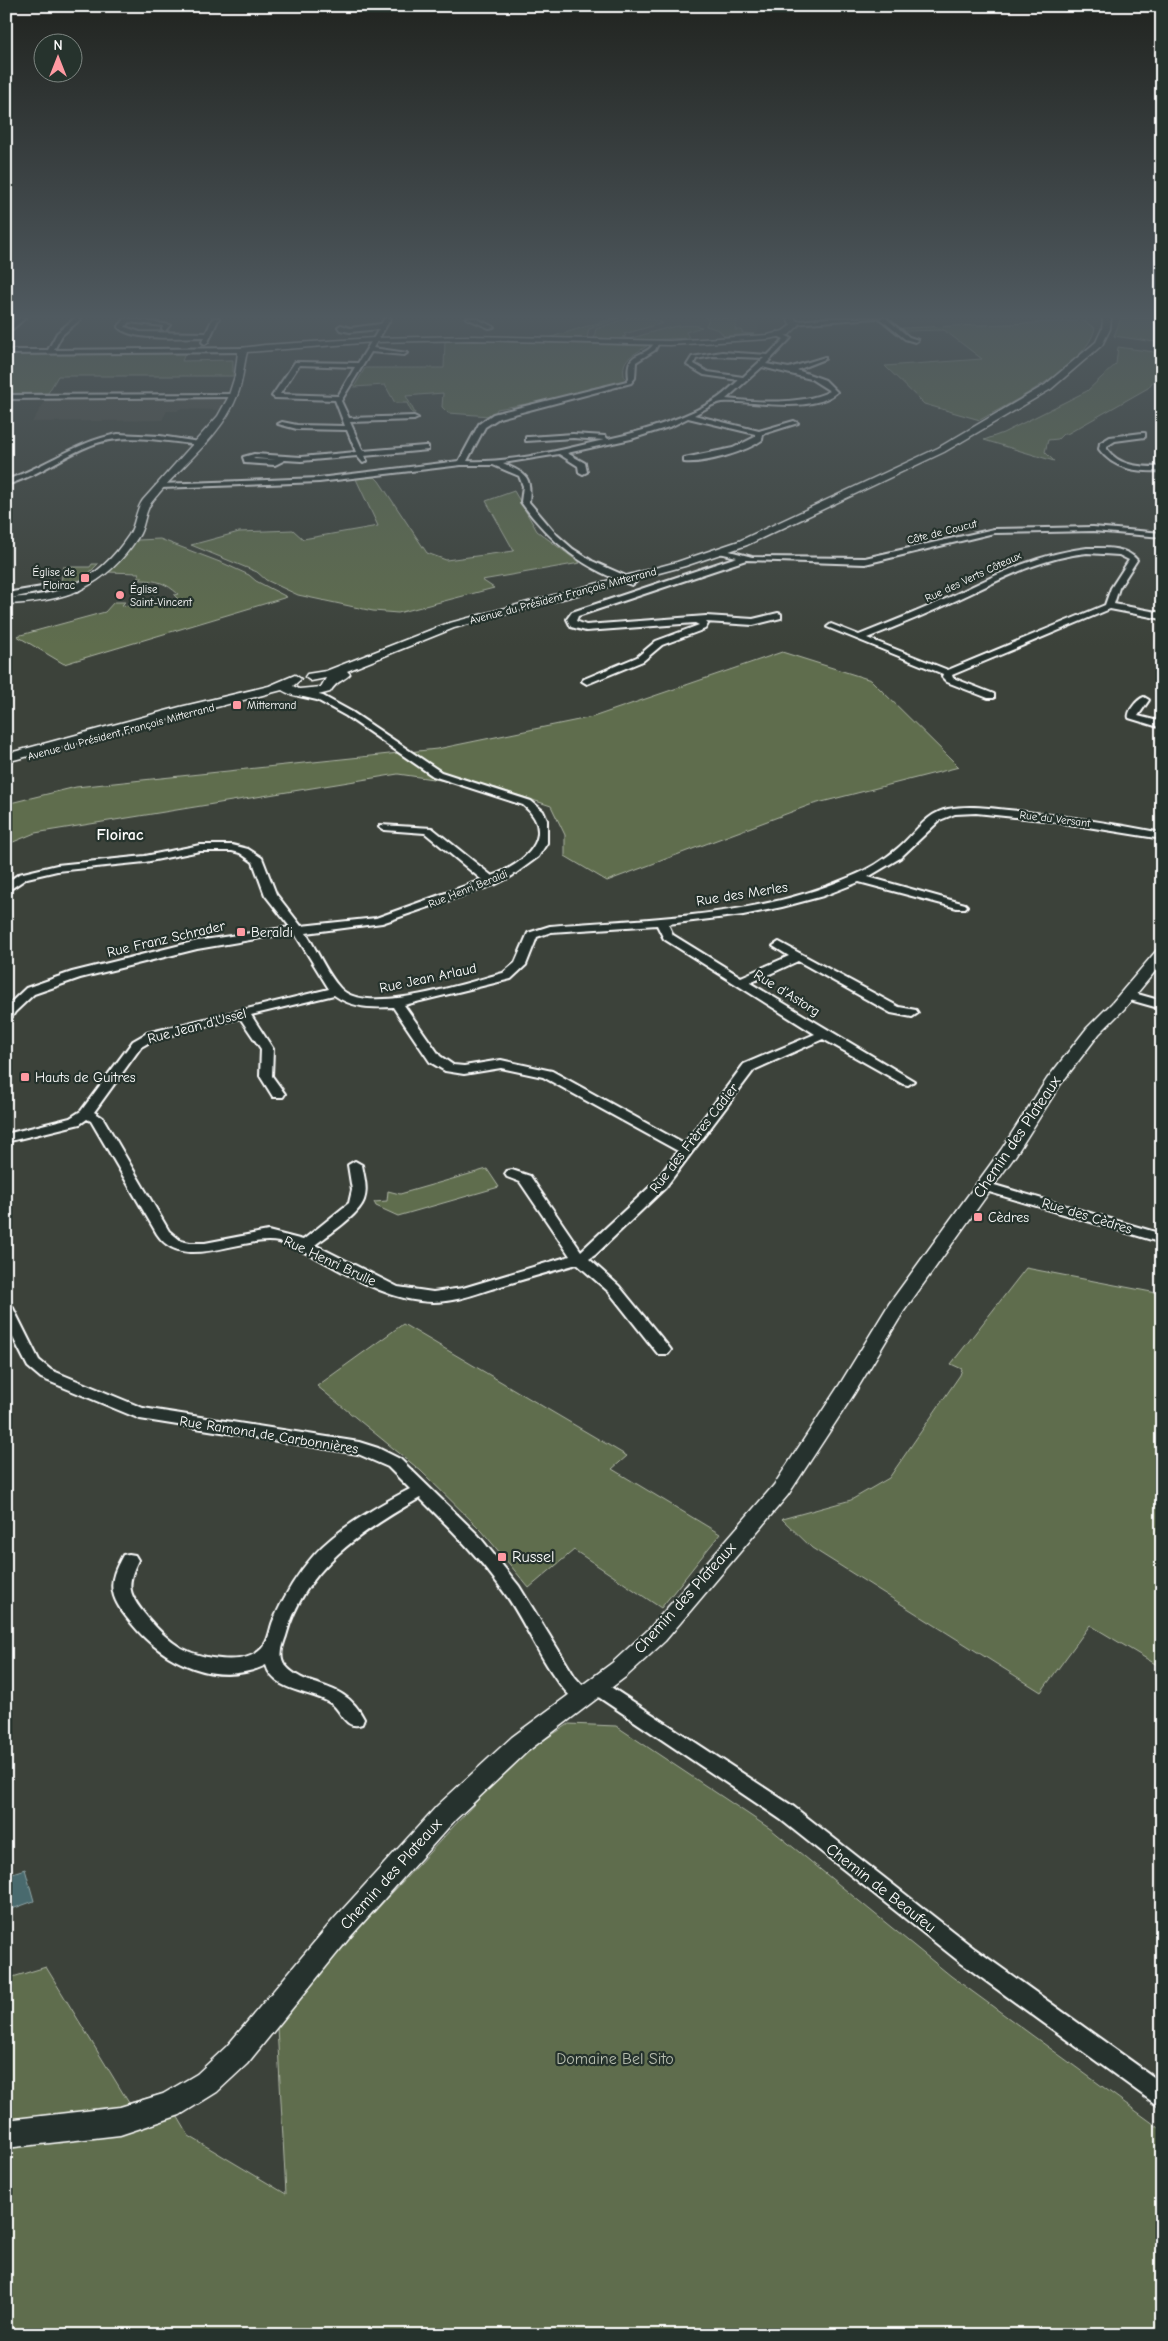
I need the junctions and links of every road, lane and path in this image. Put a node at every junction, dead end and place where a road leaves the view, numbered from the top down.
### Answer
1 (215, 427) edge
2 (294, 427) edge
3 (481, 427) edge
4 (659, 427) edge
5 (735, 427) edge
6 (779, 427) edge
7 (981, 427) edge
8 (348, 428) joint
9 (759, 433) junction
10 (1142, 435) dead end
11 (529, 440) dead end
12 (613, 441) junction
13 (202, 443) junction
14 (425, 448) dead end
15 (560, 452) junction
16 (360, 454) junction
17 (284, 458) dead end
18 (687, 460) dead end
19 (496, 462) junction
20 (461, 463) junction
21 (1162, 469) edge
22 (583, 472) dead end
23 (369, 475) junction
24 (6, 483) edge
25 (160, 486) junction
26 (1162, 535) edge
27 (726, 552) junction
28 (743, 558) junction
29 (629, 580) junction
30 (78, 588) junction
31 (6, 596) edge
32 (6, 601) edge
33 (1109, 606) junction
34 (778, 616) dead end
35 (1162, 616) edge
36 (697, 621) junction
37 (832, 626) dead end
38 (860, 638) junction
39 (948, 673) junction
40 (311, 677) junction
41 (587, 681) dead end
42 (327, 686) junction
43 (295, 690) junction
44 (991, 696) dead end
45 (1144, 700) dead end
46 (349, 714) junction
47 (1162, 725) edge
48 (6, 758) edge
49 (6, 762) edge
50 (948, 812) joint
51 (384, 827) dead end
52 (1162, 836) edge
53 (858, 878) junction
54 (492, 882) junction
55 (6, 889) edge
56 (961, 906) dead end
57 (660, 920) junction
58 (378, 921) joint
59 (574, 927) joint
60 (298, 930) junction
61 (779, 946) dead end
62 (1162, 953) edge
63 (798, 957) junction
64 (741, 982) junction
65 (336, 991) junction
66 (1127, 995) junction
67 (397, 1003) junction
68 (1162, 1005) edge
69 (912, 1012) dead end
70 (243, 1013) junction
71 (6, 1017) edge
72 (824, 1034) junction
73 (908, 1081) dead end
74 (278, 1094) dead end
75 (86, 1114) junction
76 (6, 1138) edge
77 (686, 1150) junction
78 (355, 1165) dead end
79 (512, 1174) dead end
80 (984, 1186) junction
81 (1162, 1240) edge
82 (304, 1247) junction
83 (579, 1258) junction
84 (6, 1308) edge
85 (663, 1350) dead end
86 (422, 1490) junction
87 (129, 1560) dead end
88 (272, 1650) junction
89 (590, 1691) junction
90 (355, 1719) dead end
91 (1162, 2096) edge
92 (6, 2134) edge

1 - 13 street
2 - 8 street
3 - 20 street
4 - 12 street
5 - 9 street
6 - 9 street
7 - 27 street, Avenue du Président François Mitterrand
8 - 16 street
9 - 18 street
10 - 21 street
11 - 12 street
12 - 15 street
13 - 24 street
13 - 25 street
14 - 16 street
15 - 19 street
15 - 22 street
16 - 17 street
16 - 23 street
19 - 20 street
19 - 29 street
20 - 23 street
23 - 25 street
25 - 30 street
26 - 28 street, Côte de Coucut
27 - 28 street, Côte de Coucut
27 - 29 street, Avenue du Président François Mitterrand
28 - 36 street
29 - 40 street, Avenue du Président François Mitterrand
29 - 42 street, Avenue du Président François Mitterrand
30 - 31 street
30 - 32 street
33 - 35 street
33 - 38 street, Rue des Verts Côteaux
33 - 39 street
34 - 36 street
36 - 41 street
37 - 38 street
38 - 39 street
39 - 44 street
40 - 42 street
40 - 43 street, Avenue du Président François Mitterrand
42 - 43 street, Avenue du Président François Mitterrand
42 - 46 street, Rue Henri Beraldi
43 - 46 street, Rue Henri Beraldi
43 - 48 street, Avenue du Président François Mitterrand
43 - 49 street, Avenue du Président François Mitterrand
45 - 47 street
46 - 54 street, Rue Henri Beraldi
50 - 52 street, Rue du Versant
50 - 53 street, Rue des Merles
51 - 54 street
53 - 56 street
53 - 57 street, Rue des Merles
54 - 58 street, Rue Henri Beraldi
55 - 60 street
57 - 59 street, Rue des Merles
57 - 64 street, Rue d'Astorg
58 - 60 street, Rue Franz Schrader
59 - 67 street, Rue Jean Arlaud
60 - 65 street
60 - 71 street, Rue Franz Schrader
61 - 63 street
62 - 66 street, Chemin des Plateaux
63 - 64 street
63 - 69 street
64 - 72 street, Rue d'Astorg
65 - 67 street, Rue Jean Arlaud
65 - 70 street, Rue Jean d'Ussel
66 - 68 street
66 - 80 street, Chemin des Plateaux
67 - 77 street
70 - 74 street
70 - 75 street, Rue Jean d'Ussel
72 - 73 street, Rue d'Astorg
72 - 77 street, Rue des Frères Cadier
75 - 76 street
75 - 82 street, Rue Henri Brulle
77 - 83 street, Rue des Frères Cadier
78 - 82 street
79 - 83 street
80 - 81 street, Rue des Cèdres
80 - 89 street, Chemin des Plateaux
82 - 83 street, Rue Henri Brulle
83 - 85 street
84 - 86 street, Rue Ramond de Carbonnières
86 - 88 street
86 - 89 street, Rue Ramond de Carbonnières
87 - 88 street
88 - 90 street
89 - 91 street, Chemin de Beaufeu
89 - 92 street, Chemin des Plateaux

